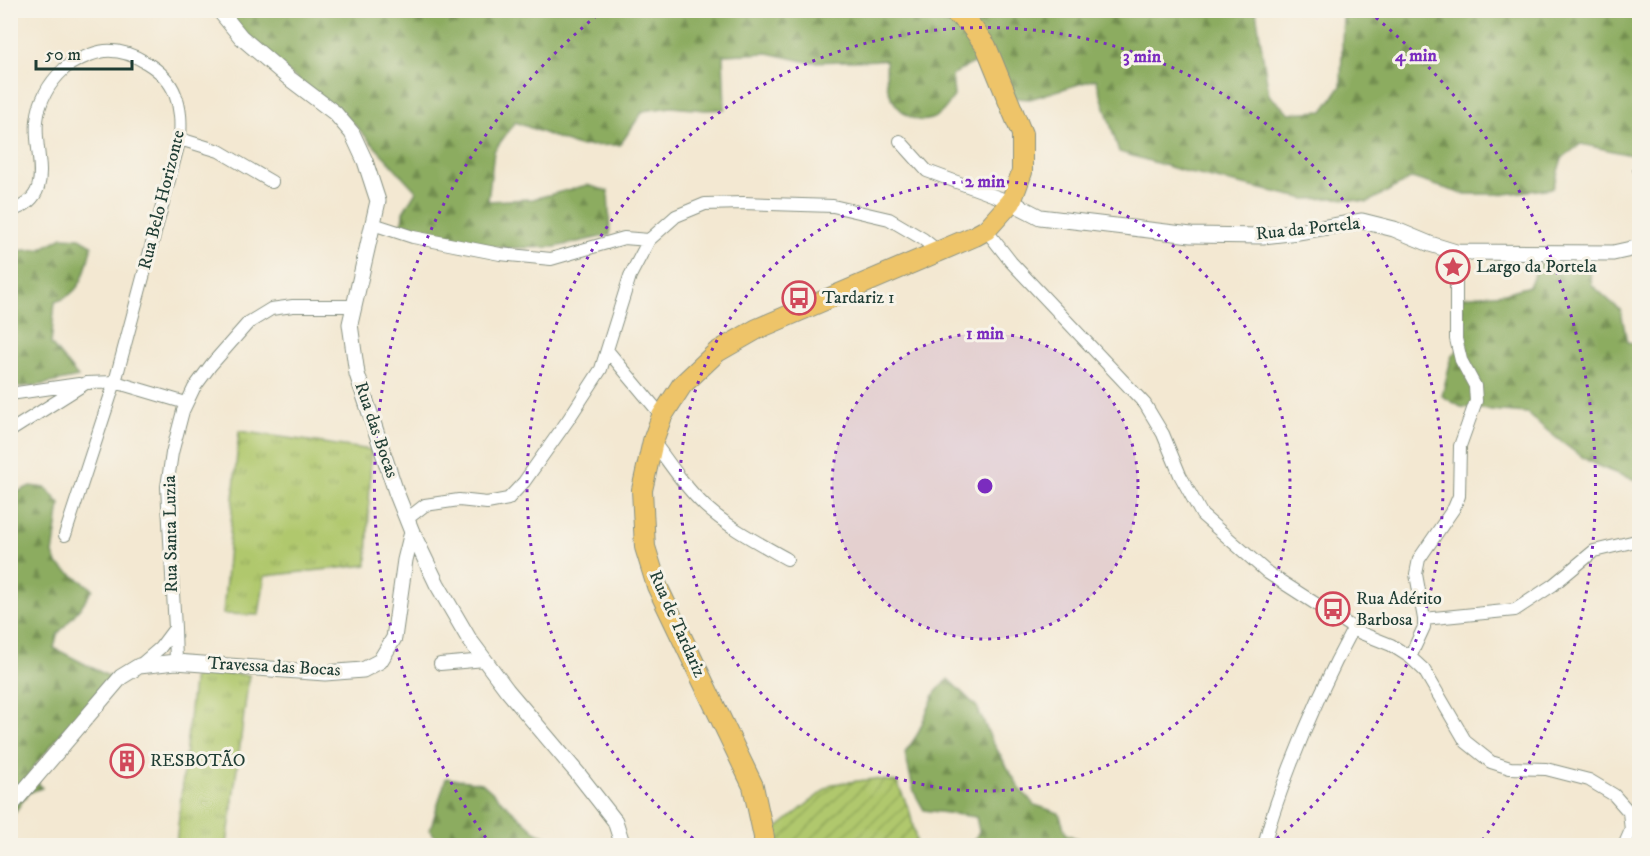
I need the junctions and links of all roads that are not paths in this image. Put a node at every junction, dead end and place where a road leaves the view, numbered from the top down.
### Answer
1 (219, 10) edge
2 (951, 10) edge
3 (180, 139) junction
4 (900, 141) dead end
5 (272, 182) dead end
6 (1011, 202) junction
7 (10, 211) edge
8 (373, 224) junction
9 (987, 230) junction
10 (649, 240) junction
11 (1640, 247) edge
12 (939, 251) junction
13 (1456, 252) junction
14 (355, 306) junction
15 (607, 350) junction
16 (115, 382) junction
17 (86, 383) junction
18 (10, 393) edge
19 (186, 403) junction
20 (662, 416) junction
21 (10, 431) edge
22 (653, 441) junction
23 (410, 525) junction
24 (65, 535) dead end
25 (1640, 540) edge
26 (787, 560) dead end
27 (1424, 619) junction
28 (175, 628) junction
29 (1353, 629) junction
30 (1410, 657) junction
31 (485, 660) junction
32 (176, 662) junction
33 (440, 664) dead end
34 (139, 666) junction
35 (10, 807) edge
36 (1634, 812) edge
37 (623, 846) edge
38 (764, 846) edge
39 (1264, 846) edge
40 (1624, 846) edge

1 - 8 street, Rua das Bocas
2 - 6 main road, Rua de Tardariz
3 - 5 street
3 - 7 street, Rua Belo Horizonte
3 - 16 street, Rua Belo Horizonte
4 - 6 street
6 - 9 main road, Rua de Tardariz
6 - 13 street, Rua da Portela
8 - 10 street
8 - 14 street, Rua das Bocas
9 - 12 main road, Rua de Tardariz
9 - 29 street
10 - 12 street
10 - 15 street
11 - 13 street, Rua da Portela
12 - 20 main road, Rua de Tardariz
13 - 27 street
14 - 19 street, Rua Santa Luzia
14 - 23 street, Rua das Bocas
15 - 20 street
15 - 23 street
16 - 17 street
16 - 19 street
16 - 24 street, Rua Belo Horizonte
17 - 18 street
17 - 21 street
19 - 28 street, Rua Santa Luzia
20 - 22 main road, Rua de Tardariz
22 - 26 street
22 - 38 main road, Rua de Tardariz
23 - 31 street, Rua das Bocas
23 - 32 street, Travessa das Bocas
25 - 27 street
27 - 30 street
28 - 32 street, Rua Santa Luzia
28 - 34 street
29 - 30 street
29 - 39 street
30 - 36 street
31 - 33 street
31 - 37 street, Rua das Bocas
32 - 34 street, Travessa das Bocas
34 - 35 street
36 - 40 street

